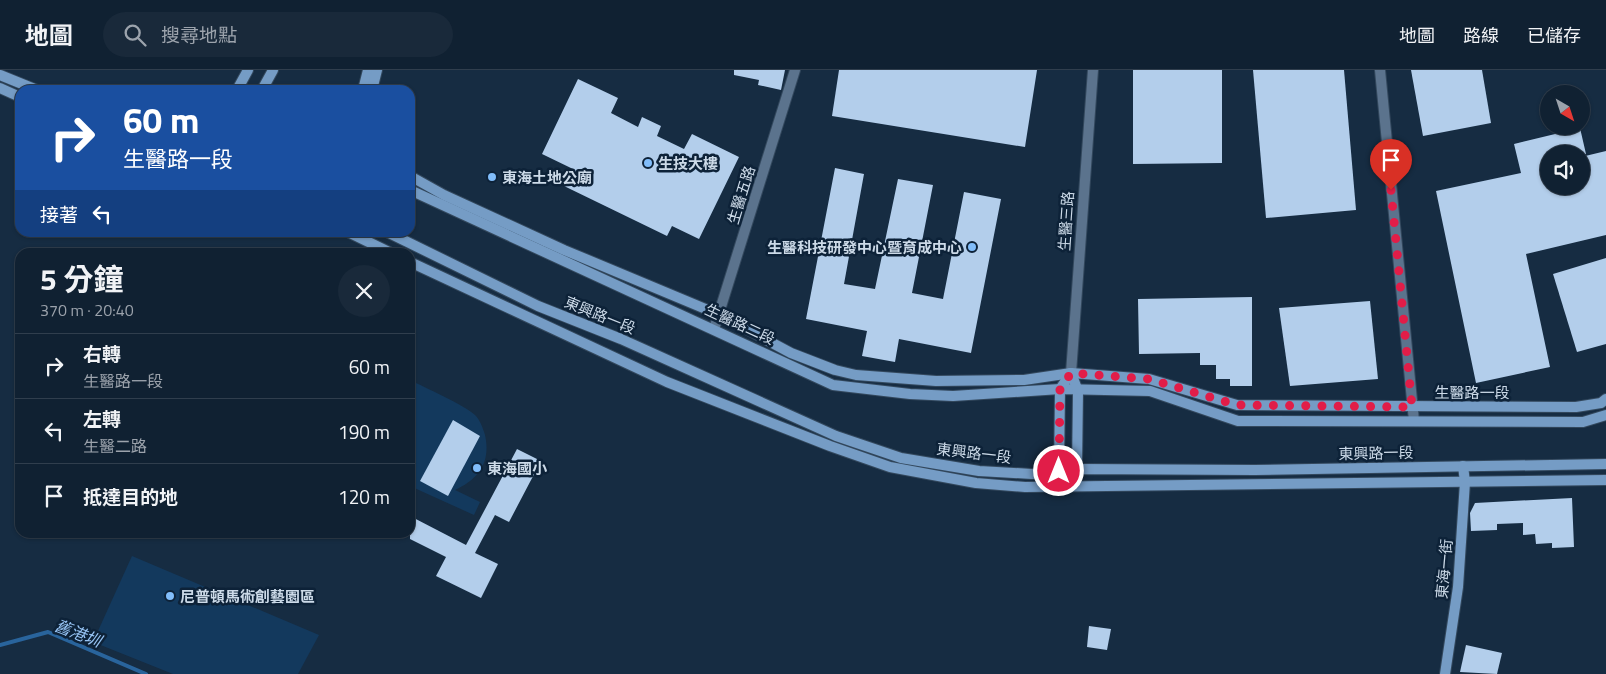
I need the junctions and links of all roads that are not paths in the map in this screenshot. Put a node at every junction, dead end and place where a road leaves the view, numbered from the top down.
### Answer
1 (248, 70) edge
2 (273, 70) edge
3 (368, 70) edge
4 (377, 70) edge
5 (795, 70) edge
6 (1092, 70) edge
7 (1380, 70) edge
8 (0, 75) edge
9 (25, 85) edge
10 (240, 85) edge
11 (265, 85) edge
12 (364, 85) edge
13 (373, 85) edge
14 (0, 88) edge
15 (15, 94) edge
16 (415, 179) edge
17 (415, 192) edge
18 (358, 237) edge
19 (397, 237) edge
20 (381, 248) edge
21 (415, 264) edge
22 (720, 315) junction
23 (714, 329) junction
24 (1071, 373) junction
25 (1060, 389) junction
26 (1078, 391) junction
27 (1606, 400) edge
28 (1412, 407) junction
29 (1606, 415) edge
30 (1414, 421) junction
31 (1606, 464) edge
32 (1463, 466) junction
33 (1077, 469) junction
34 (1059, 471) junction
35 (1606, 480) edge
36 (1465, 482) junction
37 (1068, 486) junction
38 (1445, 674) edge

1 - 10 street
2 - 11 street
3 - 12 street
4 - 13 street
5 - 22 street, 生醫五路
6 - 24 street, 生醫三路
7 - 28 street
8 - 9 street
14 - 15 street
16 - 22 street, 生醫路二段
17 - 23 street, 生醫路二段
18 - 20 street
19 - 34 street, 東興路一段
21 - 37 street, 東興路一段
22 - 23 street, 生醫五路
22 - 24 street, 生醫路二段
23 - 25 street, 生醫路二段
24 - 25 street
24 - 26 street
24 - 28 street, 生醫路一段
25 - 26 street, 生醫路二段
25 - 34 street
26 - 30 street, 生醫路一段
26 - 33 street
27 - 28 street, 生醫路一段
28 - 30 street
29 - 30 street, 生醫路一段
31 - 32 street, 東興路一段
32 - 33 street, 東興路一段
32 - 36 street, 東海一街
33 - 34 street, 東興路一段
33 - 37 street
34 - 37 street
35 - 36 street, 東興路一段
36 - 37 street, 東興路一段
36 - 38 street, 東海一街

